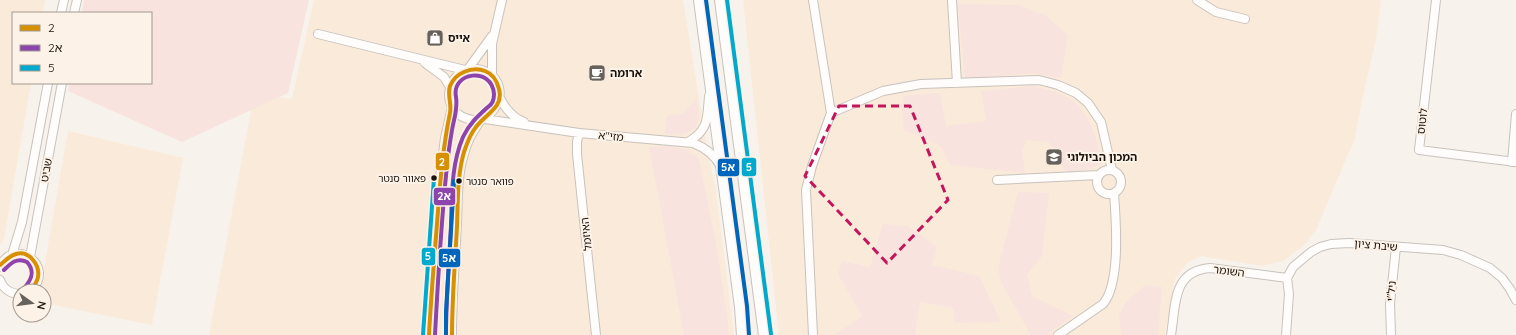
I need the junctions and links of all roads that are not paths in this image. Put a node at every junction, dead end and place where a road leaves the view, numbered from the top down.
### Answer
1 (64, 0) edge
2 (77, 0) edge
3 (502, 0) edge
4 (700, 0) edge
5 (721, 0) edge
6 (813, 0) edge
7 (952, 0) edge
8 (1197, 0) edge
9 (1436, 0) edge
10 (61, 12) edge
11 (74, 12) edge
12 (1245, 19) dead end
13 (494, 32) junction
14 (318, 34) dead end
15 (421, 60) junction
16 (467, 70) junction
17 (492, 75) junction
18 (710, 81) junction
19 (957, 82) junction
20 (48, 84) edge
21 (62, 84) edge
22 (450, 87) junction
23 (500, 98) junction
24 (452, 107) junction
25 (831, 113) junction
26 (1516, 114) edge
27 (483, 120) junction
28 (534, 126) junction
29 (579, 133) junction
30 (688, 142) junction
31 (1514, 162) edge
32 (1112, 170) junction
33 (722, 172) junction
34 (1098, 176) junction
35 (997, 180) dead end
36 (1114, 193) junction
37 (1396, 247) junction
38 (12, 255) junction
39 (30, 257) junction
40 (0, 266) edge
41 (1287, 278) junction
42 (0, 280) edge
43 (36, 283) edge
44 (2, 288) edge
45 (12, 292) edge
46 (1516, 300) edge
47 (429, 335) edge
48 (452, 335) edge
49 (596, 335) edge
50 (743, 335) edge
51 (765, 335) edge
52 (813, 335) edge
53 (1058, 335) edge
54 (1172, 335) edge
55 (1286, 335) edge
56 (1391, 335) edge

1 - 10 street
2 - 11 street
3 - 13 street
4 - 18 main road
5 - 51 main road
6 - 25 street
7 - 19 street
8 - 12 street
9 - 31 street, לוטוס
13 - 16 street
13 - 17 street
14 - 15 street
15 - 16 street
15 - 22 street
16 - 17 street
16 - 22 street
17 - 23 street
18 - 30 street
18 - 33 main road
19 - 25 street
19 - 32 street
20 - 38 street, שביט
21 - 39 street, שביט
22 - 24 street
23 - 27 street
23 - 28 street, מזי"א
24 - 27 street
24 - 47 street
25 - 52 street
26 - 31 street, לוטוס
27 - 28 street, מזי"א
27 - 48 street
28 - 29 street, מזי"א
29 - 30 street, מזי"א
29 - 49 street, האיזמל
30 - 33 street, מזי"א
32 - 34 street
32 - 36 street
33 - 50 main road
34 - 35 street
34 - 36 street
36 - 53 street
37 - 41 street, שיבת ציון
37 - 46 street, שיבת ציון
37 - 56 street, ניל"י
38 - 39 street
38 - 40 street
39 - 43 street
41 - 54 street, השומר
41 - 55 street
42 - 44 street
44 - 45 street

